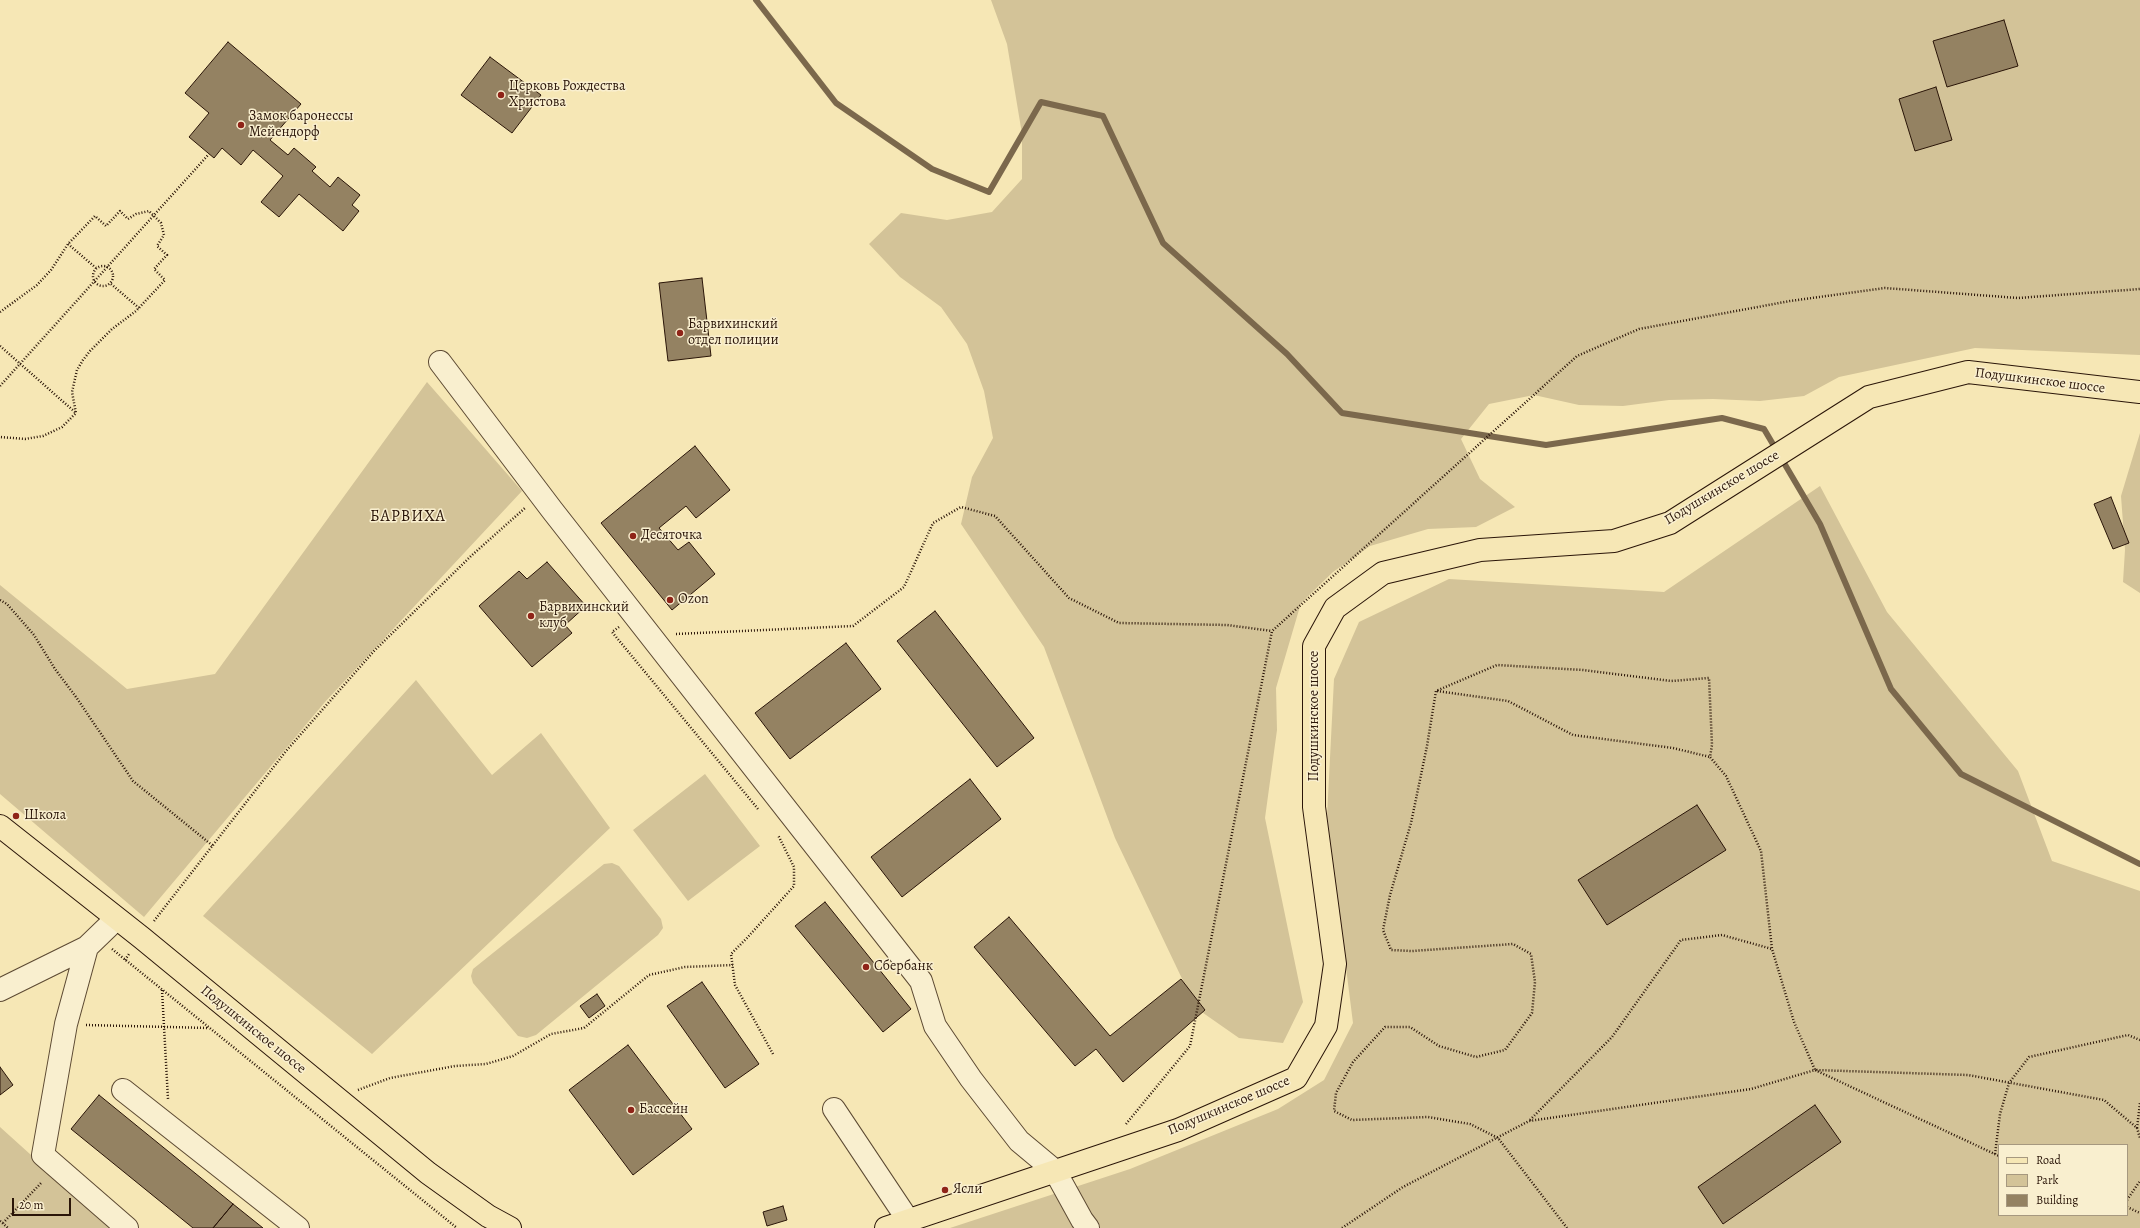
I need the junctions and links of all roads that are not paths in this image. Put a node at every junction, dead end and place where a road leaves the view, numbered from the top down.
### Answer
1 (440, 362) dead end
2 (2140, 392) edge
3 (0, 826) edge
4 (116, 919) junction
5 (92, 942) junction
6 (3, 992) edge
7 (123, 1090) dead end
8 (834, 1108) dead end
9 (1055, 1171) junction
10 (908, 1220) junction
11 (127, 1228) edge
12 (298, 1228) edge
13 (510, 1228) edge
14 (886, 1228) edge
15 (1088, 1228) edge

1 - 9 street
2 - 9 main road, Подушкинское шоссе
3 - 4 main road, Подушкинское шоссе
4 - 5 street
4 - 13 main road, Подушкинское шоссе
5 - 6 street
5 - 11 street
7 - 12 street
8 - 10 street
9 - 10 main road, Подушкинское шоссе
9 - 15 street
10 - 14 main road, Подушкинское шоссе

